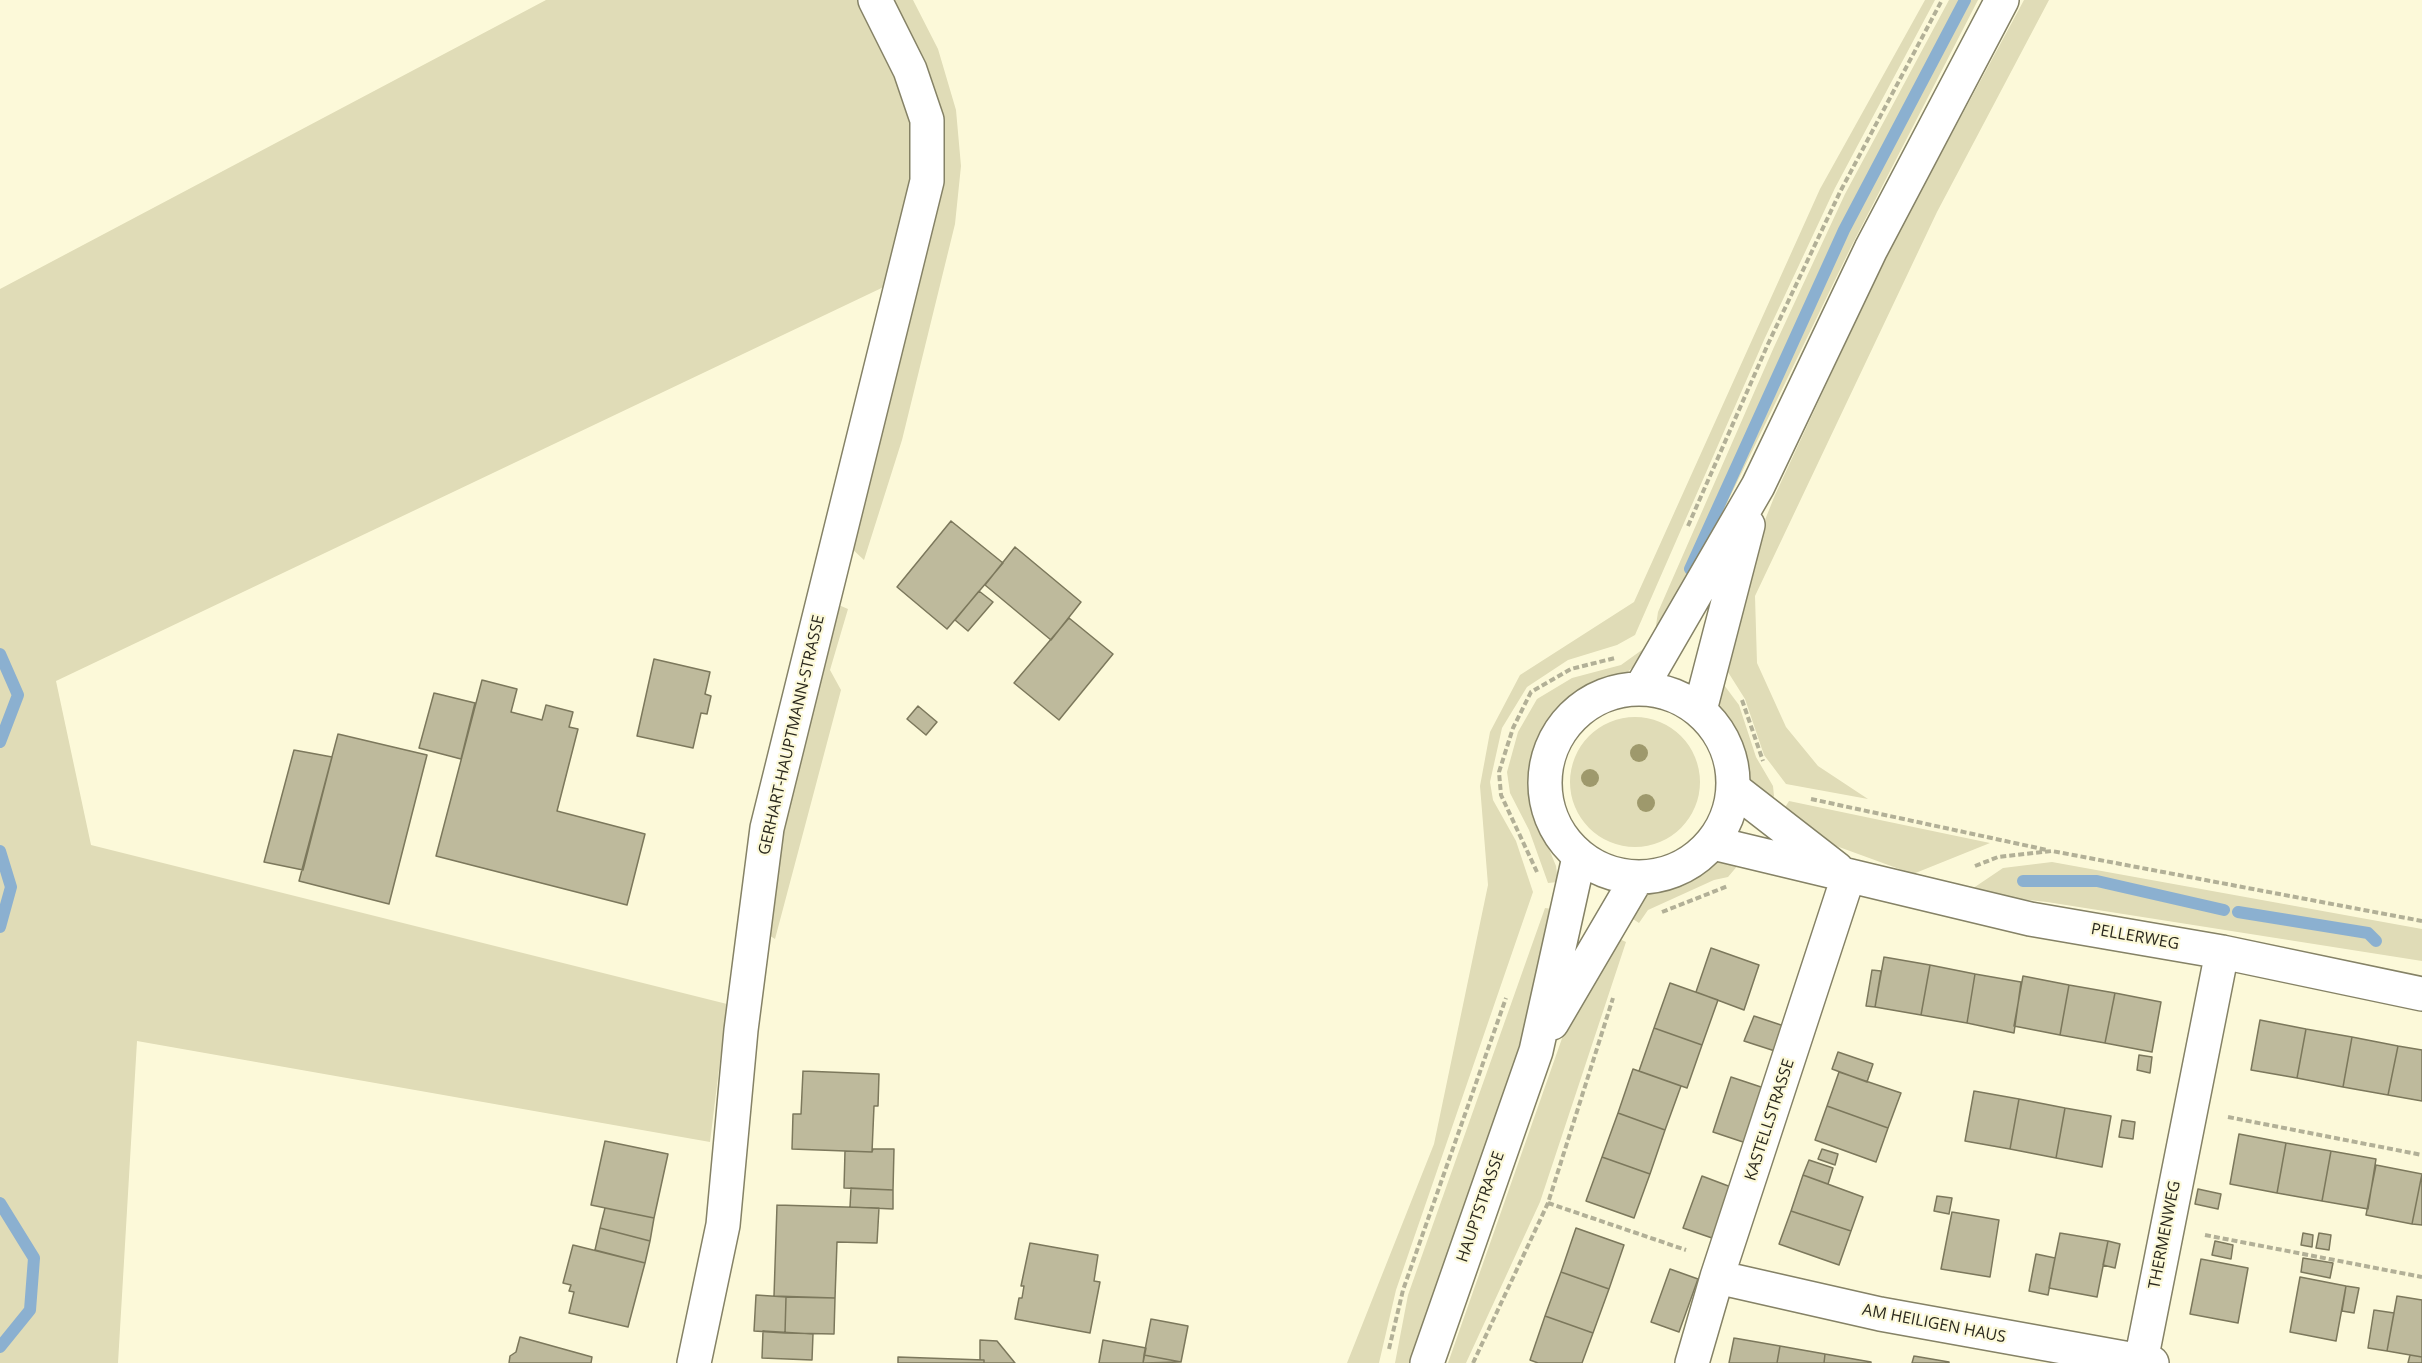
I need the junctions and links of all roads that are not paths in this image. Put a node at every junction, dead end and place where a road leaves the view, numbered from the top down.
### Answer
1 (875, 0) edge
2 (2002, 0) edge
3 (1758, 486) junction
4 (1641, 688) junction
5 (1700, 710) junction
6 (1734, 789) junction
7 (1713, 843) junction
8 (1579, 857) junction
9 (1848, 877) junction
10 (1637, 878) junction
11 (2222, 952) junction
12 (2422, 994) edge
13 (1536, 1051) junction
14 (1720, 1270) junction
15 (2147, 1362) edge
16 (694, 1363) edge
17 (1426, 1363) edge
18 (1692, 1363) edge

1 - 16 street, GERHART-HAUPTMANN-STRASSE
2 - 3 street
3 - 4 street
3 - 5 street
4 - 5 street
4 - 8 street
5 - 6 street
6 - 7 street
6 - 9 street, PELLERWEG
7 - 9 street, PELLERWEG
7 - 10 street
8 - 10 street
8 - 13 street, HAUPTSTRASSE
9 - 11 street, PELLERWEG
9 - 14 street, KASTELLSTRASSE
10 - 13 street, HAUPTSTRASSE
11 - 12 street, PELLERWEG
11 - 15 street, THERMENWEG
13 - 17 street, HAUPTSTRASSE
14 - 15 street, AM HEILIGEN HAUS
14 - 18 street, KASTELLSTRASSE

